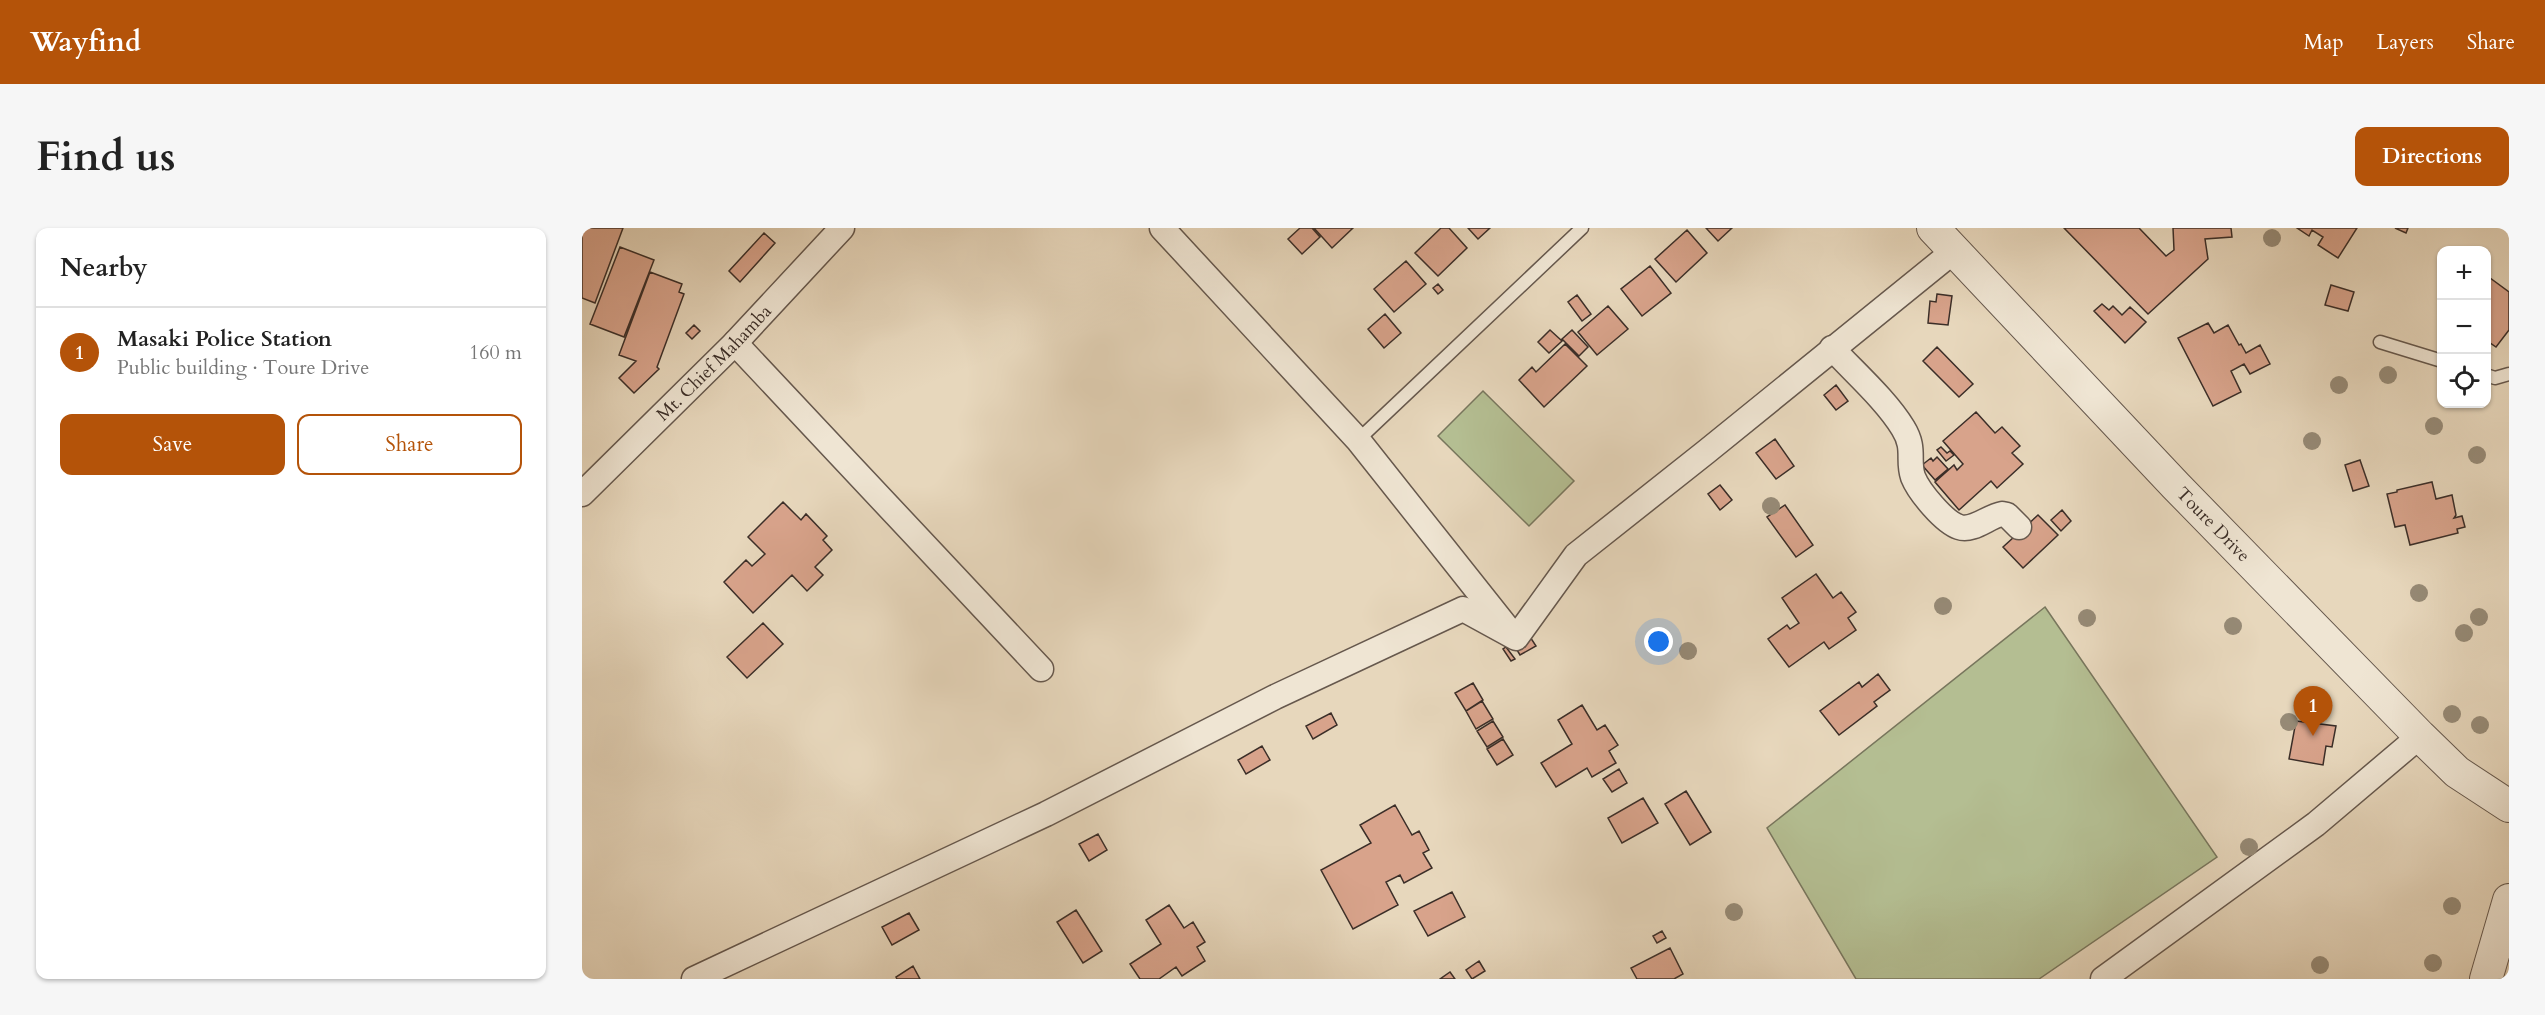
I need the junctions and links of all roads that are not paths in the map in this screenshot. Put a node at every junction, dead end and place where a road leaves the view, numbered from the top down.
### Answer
1 (842, 228) edge
2 (1162, 228) edge
3 (1582, 228) edge
4 (1933, 228) edge
5 (1954, 250) junction
6 (2380, 342) dead end
7 (735, 343) junction
8 (1832, 348) junction
9 (2437, 359) edge
10 (2509, 374) edge
11 (2491, 377) edge
12 (1358, 440) junction
13 (582, 494) edge
14 (2019, 526) dead end
15 (1515, 638) junction
16 (1041, 669) dead end
17 (2420, 736) junction
18 (2509, 806) edge
19 (2509, 900) edge
20 (694, 979) edge
21 (2103, 979) edge
22 (2486, 979) edge

1 - 7 street, Mt. Chief Mahamba
2 - 12 street
3 - 12 lane
4 - 5 street, Toure Drive
5 - 8 street
5 - 17 street, Toure Drive
6 - 9 lane
7 - 13 street, Mt. Chief Mahamba
7 - 16 street
8 - 14 street
8 - 15 street
10 - 11 lane
12 - 15 street
15 - 20 street
17 - 18 street, Toure Drive
17 - 21 street
19 - 22 street

